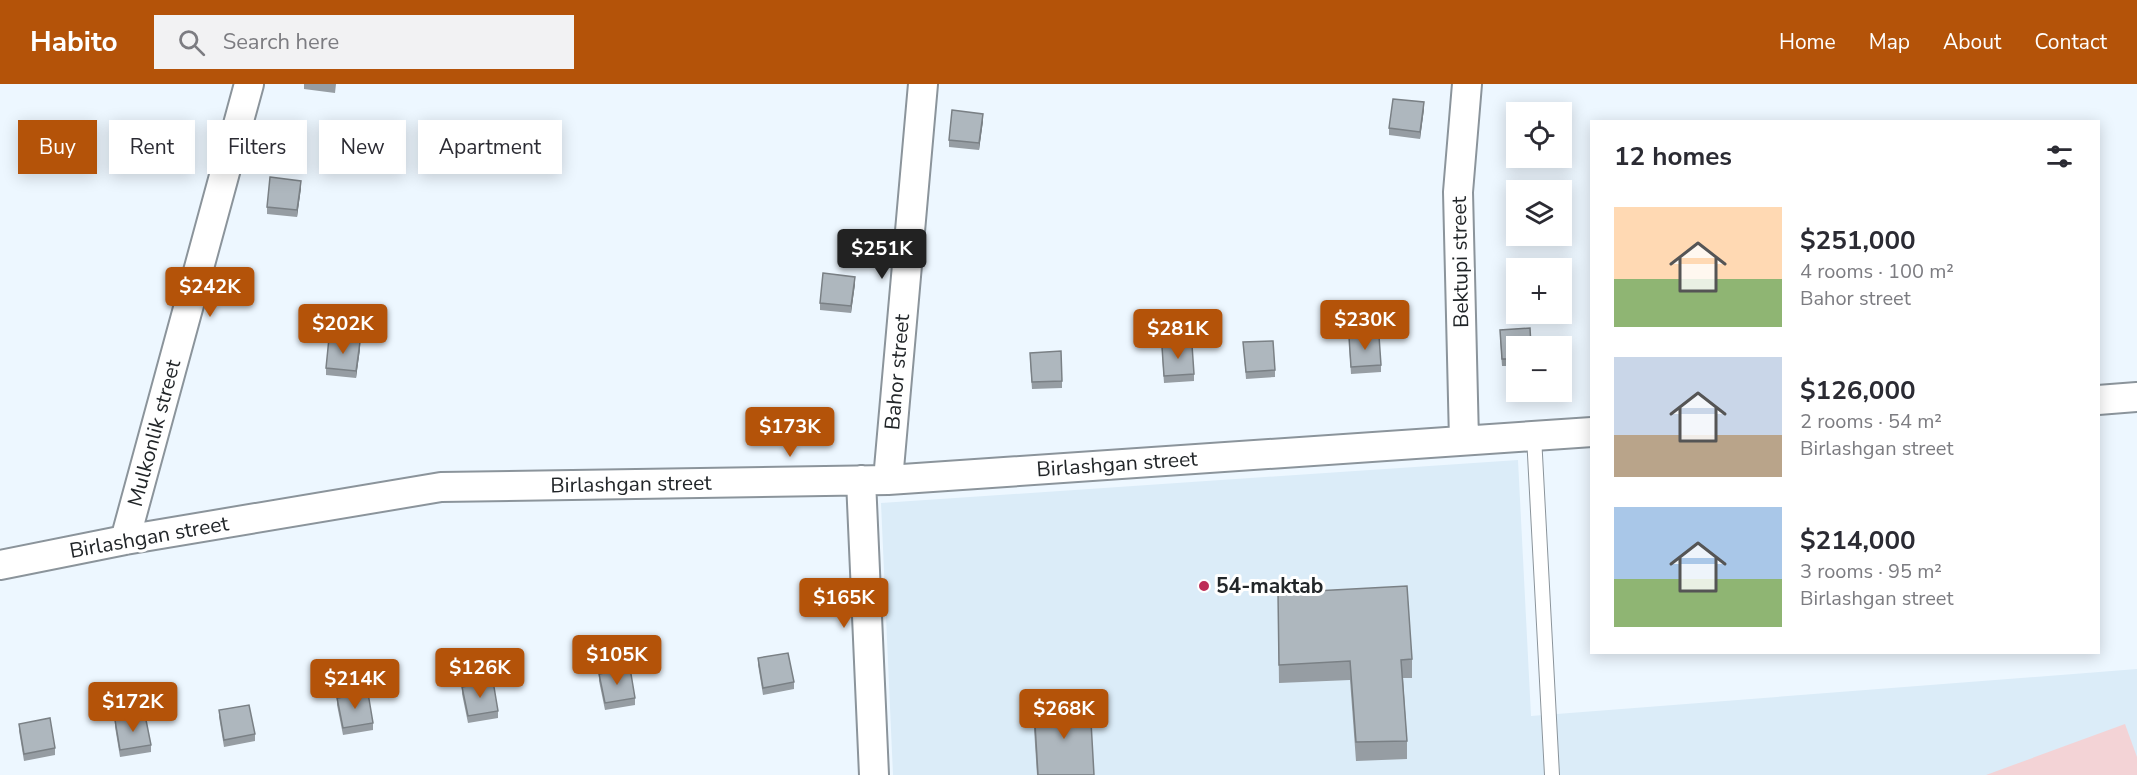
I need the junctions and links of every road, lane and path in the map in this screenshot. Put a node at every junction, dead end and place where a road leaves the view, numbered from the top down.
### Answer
1 (249, 84) edge
2 (1467, 84) edge
3 (916, 85) edge
4 (2137, 397) edge
5 (2100, 400) edge
6 (1590, 432) edge
7 (1534, 436) junction
8 (1464, 440) junction
9 (874, 480) junction
10 (125, 540) junction
11 (0, 565) edge
12 (874, 775) edge
13 (1552, 775) edge

1 - 10 street, Mulkonlik street
2 - 8 street, Bektupi street
3 - 9 street, Bahor street
4 - 5 street
6 - 7 street, Birlashgan street
7 - 8 street, Birlashgan street
7 - 13 lane
8 - 9 street, Birlashgan street
9 - 10 street, Birlashgan street
9 - 12 street, Bahor street
10 - 11 street, Birlashgan street

